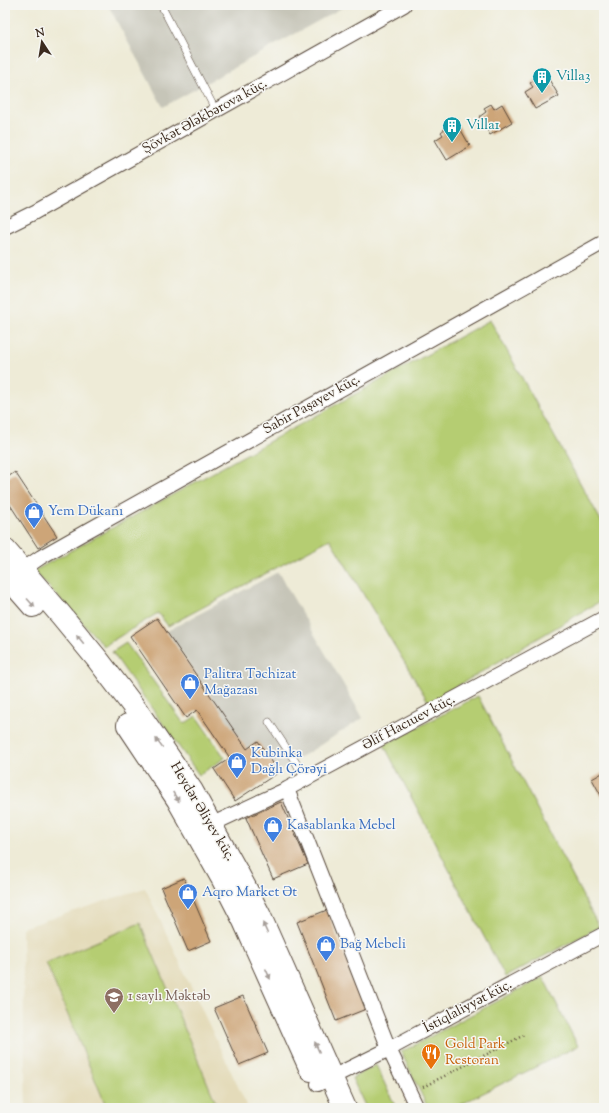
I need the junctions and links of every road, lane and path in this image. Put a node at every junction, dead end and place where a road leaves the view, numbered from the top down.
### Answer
1 (161, 5) edge
2 (404, 5) edge
3 (216, 111) junction
4 (5, 227) edge
5 (604, 242) edge
6 (5, 550) edge
7 (14, 572) edge
8 (604, 618) edge
9 (269, 722) dead end
10 (305, 779) junction
11 (287, 789) junction
12 (204, 828) junction
13 (604, 934) edge
14 (526, 1034) dead end
15 (389, 1049) junction
16 (324, 1081) junction
17 (410, 1094) junction
18 (328, 1108) edge
19 (345, 1108) edge
20 (417, 1108) edge

1 - 3 lane
2 - 3 street, Şövkət Ələkbərova küç.
3 - 4 street, Şövkət Ələkbərova küç.
5 - 7 street, Sabir Paşayev küç.
6 - 7 main road, Heydər Əliyev küç.
7 - 12 main road, Heydər Əliyev küç.
8 - 10 street, Əlif Hacıuev küç.
9 - 10 lane
10 - 11 street, Əlif Hacıuev küç.
11 - 12 street, Əlif Hacıuev küç.
11 - 15 street
12 - 16 main road, Heydər Əliyev küç.
13 - 15 street, İstiqlaliyyət küç.
14 - 17 path
15 - 16 street, İstiqlaliyyət küç.
15 - 17 street
16 - 18 main road, Heydər Əliyev küç.
16 - 19 main road, Heydər Əliyev küç.
17 - 20 street

